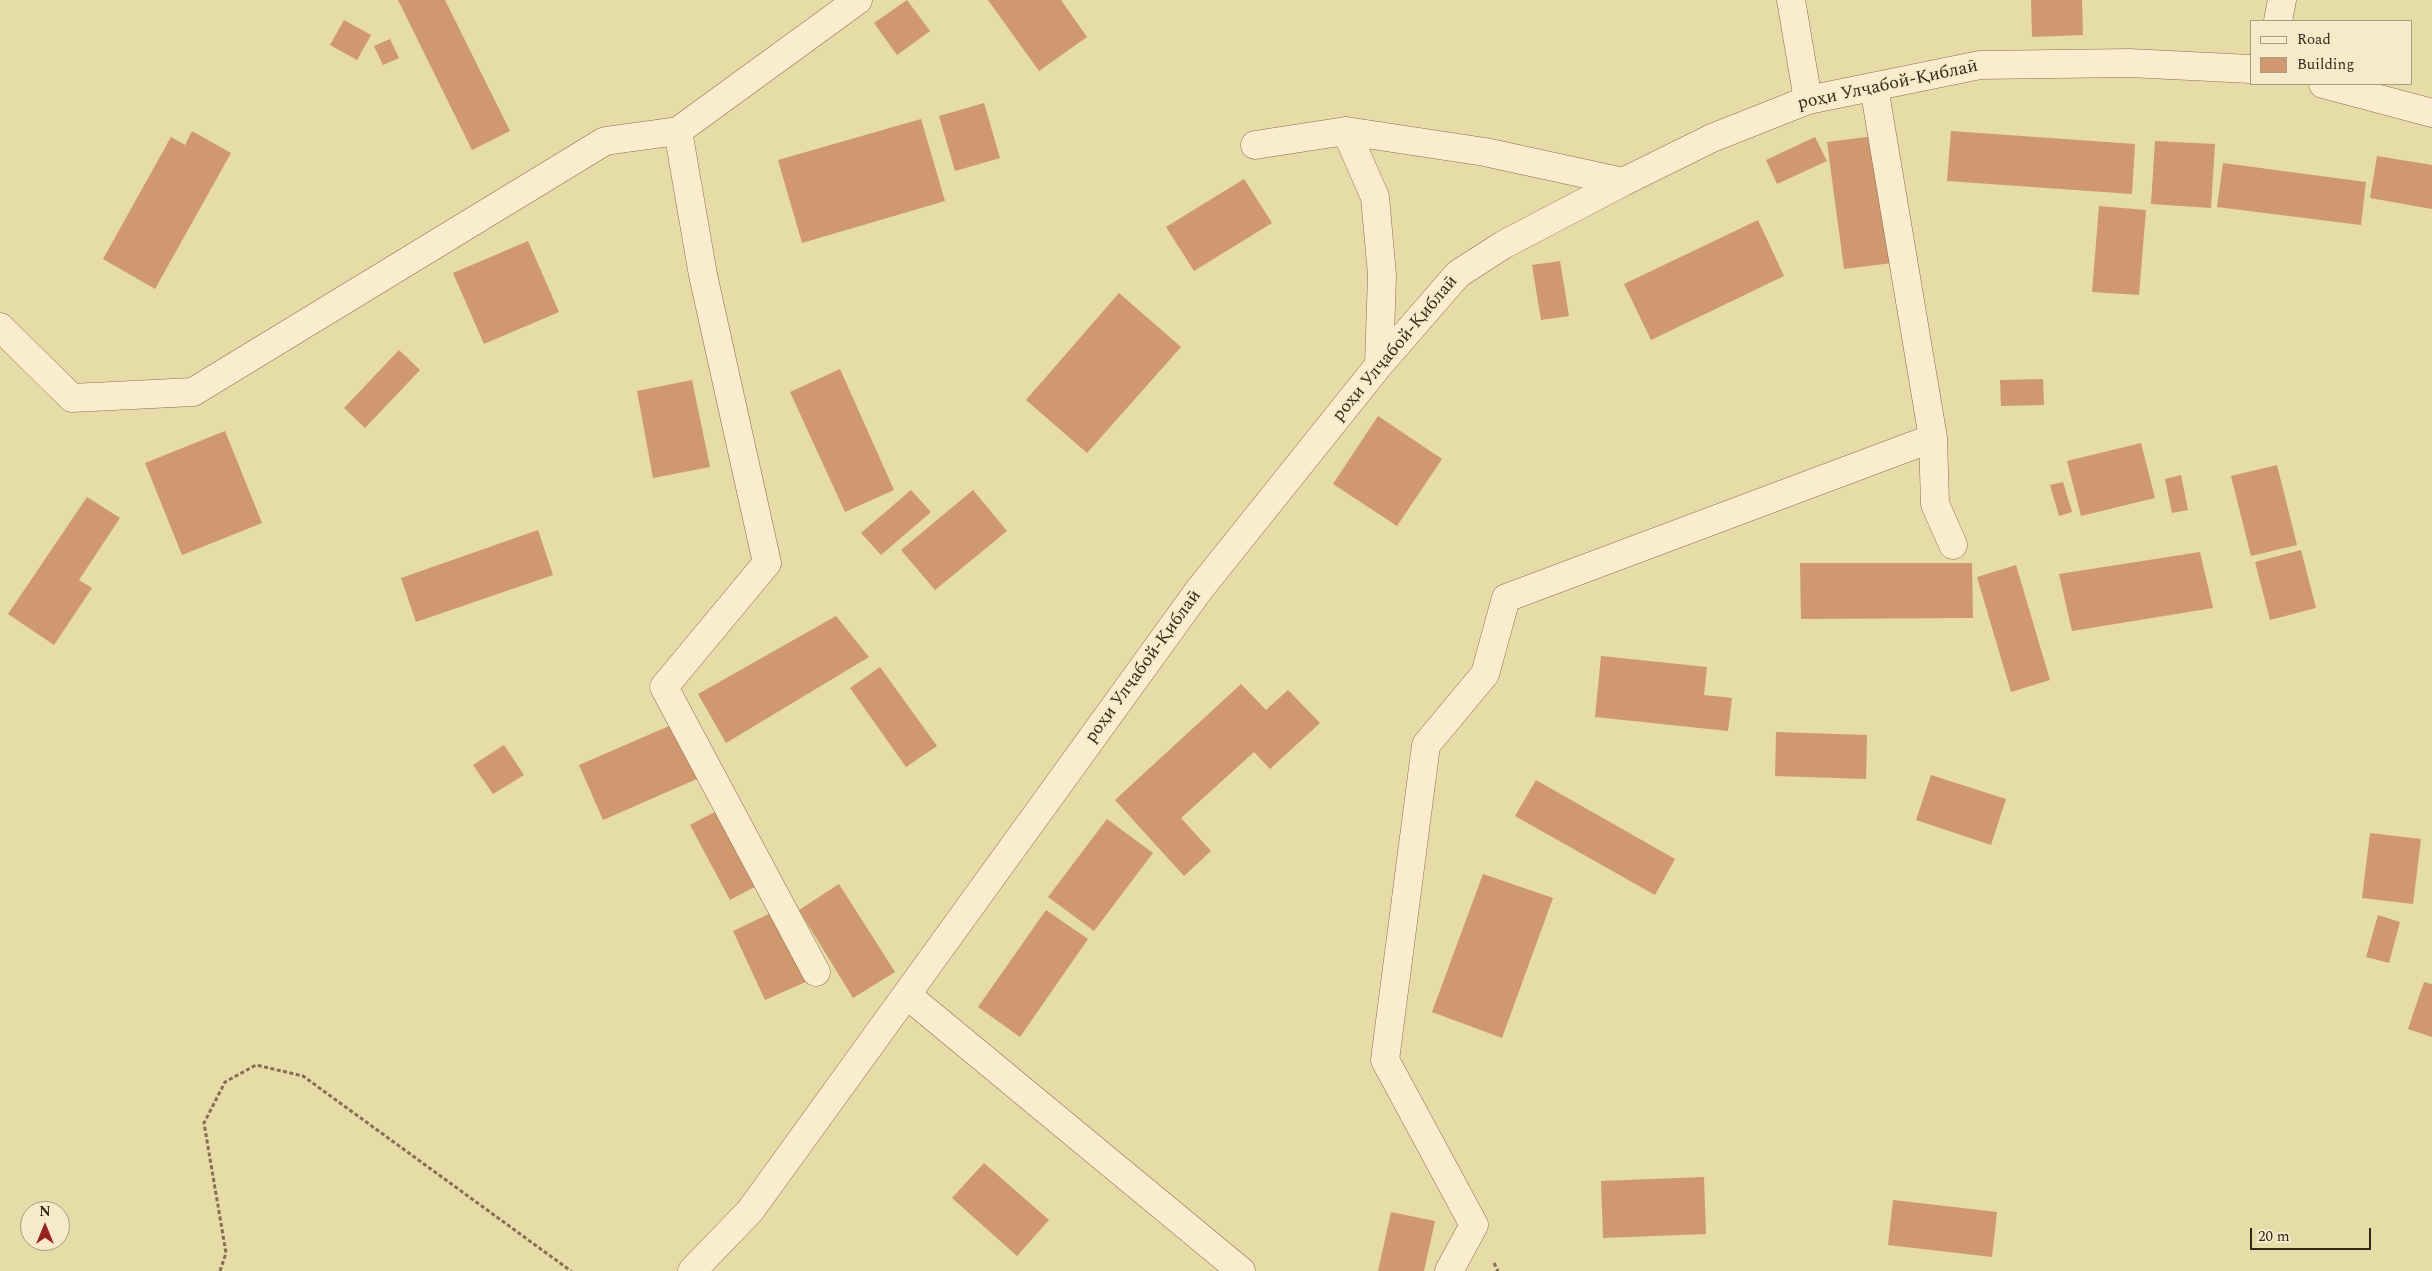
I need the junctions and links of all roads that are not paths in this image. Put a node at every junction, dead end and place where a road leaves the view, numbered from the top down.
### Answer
1 (858, 0) edge
2 (1790, 0) edge
3 (2282, 0) edge
4 (2278, 20) edge
5 (2250, 69) edge
6 (2327, 85) edge
7 (1874, 87) junction
8 (1808, 100) junction
9 (2432, 112) edge
10 (678, 130) junction
11 (1346, 130) junction
12 (1255, 145) dead end
13 (1623, 182) junction
14 (0, 327) edge
15 (1379, 365) junction
16 (1933, 438) junction
17 (1953, 545) dead end
18 (816, 972) dead end
19 (907, 995) junction
20 (692, 1271) edge
21 (1242, 1271) edge
22 (1449, 1271) edge

1 - 10 street
2 - 8 street
3 - 4 street
5 - 7 street, роҳи Улҷабой-Қиблаӣ
6 - 9 street
7 - 8 street, роҳи Улҷабой-Қиблаӣ
7 - 16 street
8 - 13 street, роҳи Улҷабой-Қиблаӣ
10 - 14 street
10 - 18 street
11 - 12 street
11 - 13 street
11 - 15 street
13 - 15 street, роҳи Улҷабой-Қиблаӣ
15 - 19 street, роҳи Улҷабой-Қиблаӣ
16 - 17 street
16 - 22 street
19 - 20 street, роҳи Улҷабой-Қиблаӣ
19 - 21 street

